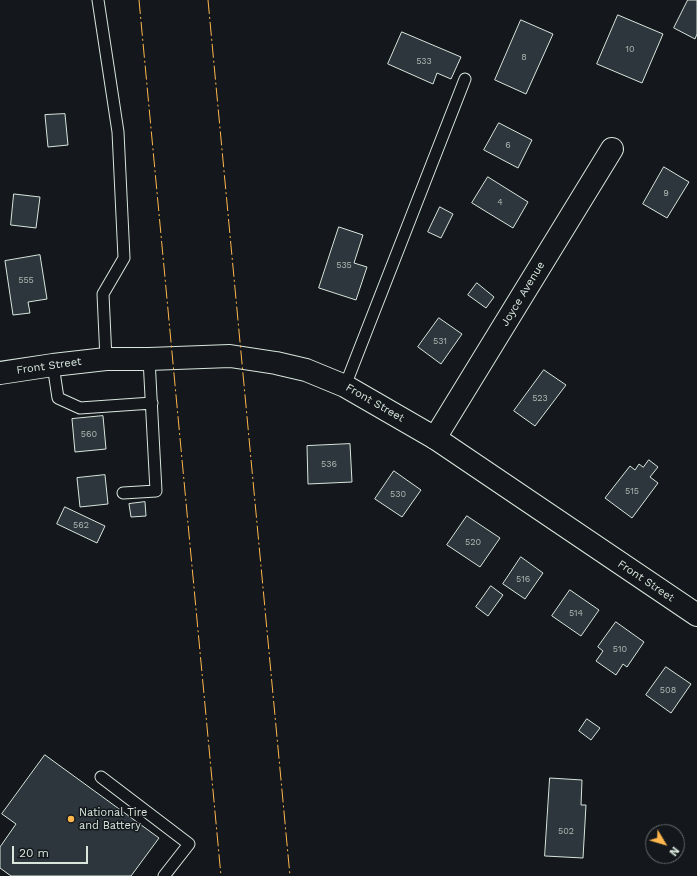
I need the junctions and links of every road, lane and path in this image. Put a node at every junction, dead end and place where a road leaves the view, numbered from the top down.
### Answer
1 (98, 0) edge
2 (465, 79) dead end
3 (612, 149) dead end
4 (106, 359) junction
5 (149, 360) junction
6 (54, 365) junction
7 (0, 374) edge
8 (345, 386) junction
9 (152, 403) junction
10 (435, 438) junction
11 (123, 493) dead end
12 (697, 616) edge
13 (101, 777) dead end
14 (164, 876) edge

1 - 4 lane
2 - 8 lane
3 - 10 street, Joyce Avenue
4 - 5 street, Front Street
4 - 6 street, Front Street
5 - 8 street, Front Street
5 - 9 lane
6 - 7 street, Front Street
6 - 9 lane
8 - 10 street, Front Street
9 - 11 lane
10 - 12 street, Front Street
13 - 14 lane

